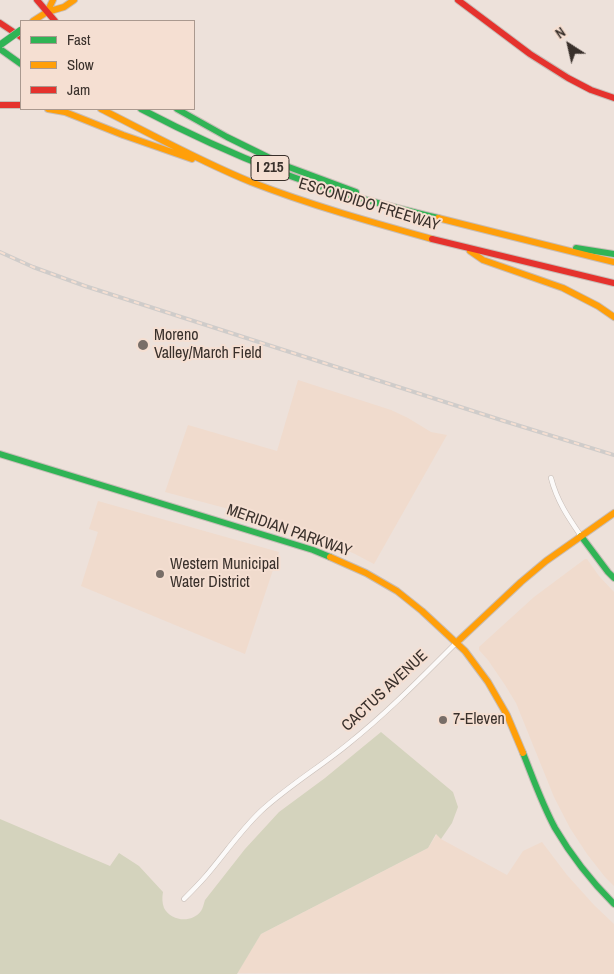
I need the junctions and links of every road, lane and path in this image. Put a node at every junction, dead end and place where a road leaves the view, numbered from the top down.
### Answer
1 (37, 0) edge
2 (53, 0) edge
3 (74, 0) edge
4 (458, 0) edge
5 (47, 12) junction
6 (35, 20) edge
7 (54, 20) edge
8 (0, 23) edge
9 (20, 31) edge
10 (20, 36) edge
11 (0, 45) edge
12 (0, 49) edge
13 (0, 55) edge
14 (20, 63) edge
15 (20, 64) edge
16 (614, 98) edge
17 (0, 104) edge
18 (20, 105) edge
19 (54, 110) edge
20 (103, 110) edge
21 (143, 110) edge
22 (179, 110) edge
23 (220, 169) junction
24 (405, 210) junction
25 (532, 241) junction
26 (466, 248) junction
27 (614, 254) edge
28 (614, 262) edge
29 (613, 283) edge
30 (614, 317) edge
31 (0, 454) edge
32 (552, 478) dead end
33 (614, 513) edge
34 (581, 536) junction
35 (614, 578) edge
36 (456, 643) junction
37 (184, 899) dead end
38 (614, 904) edge

1 - 5 main road
2 - 5 main road
3 - 5 main road
4 - 16 main road
5 - 6 main road
5 - 7 main road
8 - 10 main road
9 - 11 main road, bridge
12 - 14 main road
13 - 15 main road
17 - 18 main road
19 - 23 main road
20 - 23 main road, ESCONDIDO FREEWAY / I 215
21 - 24 main road, ESCONDIDO FREEWAY / I 215
22 - 24 main road
23 - 26 main road, ESCONDIDO FREEWAY / I 215
24 - 25 main road, ESCONDIDO FREEWAY / I 215
25 - 27 main road
25 - 28 main road, ESCONDIDO FREEWAY / I 215
26 - 29 main road, ESCONDIDO FREEWAY / I 215
26 - 30 main road
31 - 36 main road, MERIDIAN PARKWAY
32 - 34 street
33 - 34 main road, CACTUS AVENUE
34 - 35 main road
34 - 36 main road, CACTUS AVENUE
36 - 37 street, CACTUS AVENUE
36 - 38 main road, MERIDIAN PARKWAY

